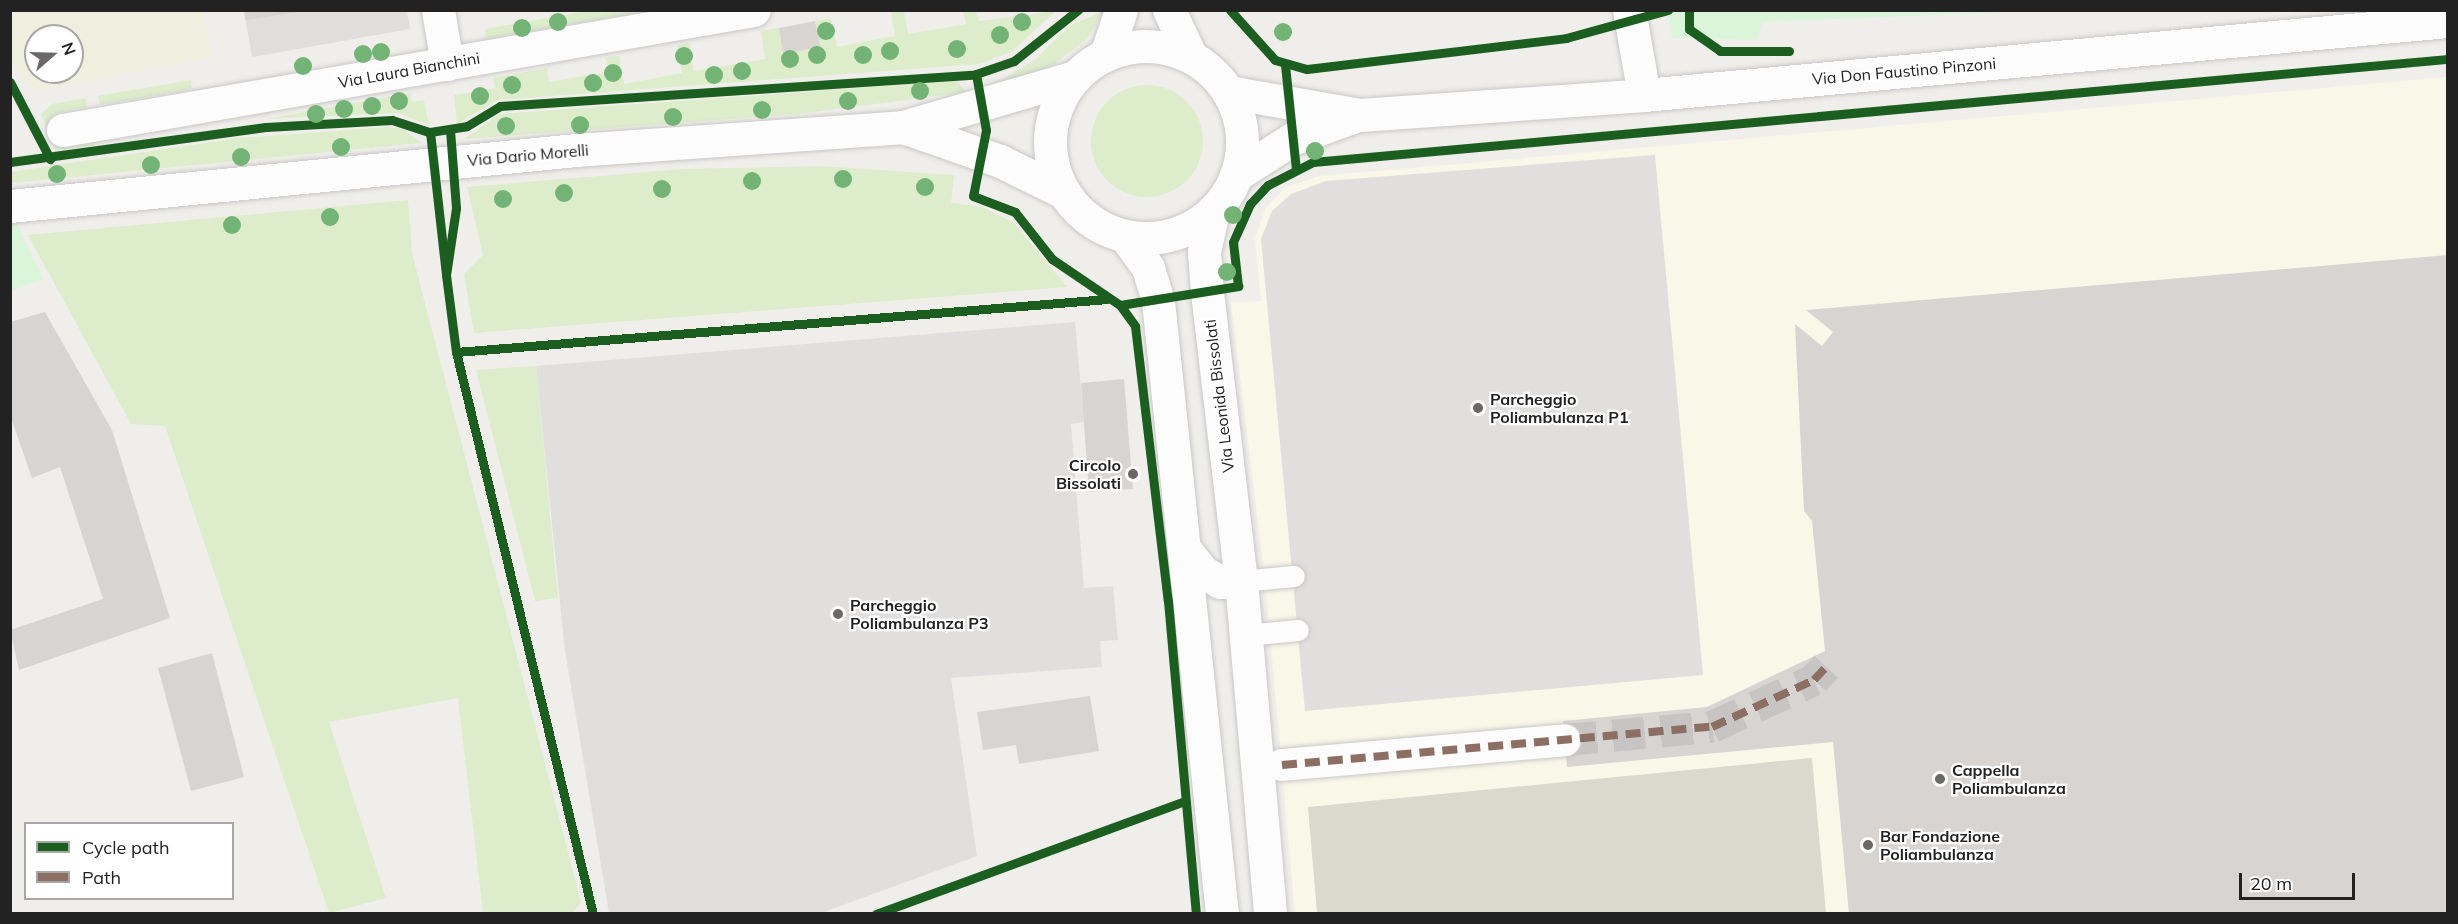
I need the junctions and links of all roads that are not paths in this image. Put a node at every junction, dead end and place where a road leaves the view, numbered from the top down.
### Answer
1 (438, 10) edge
2 (754, 10) edge
3 (1121, 10) edge
4 (1169, 10) edge
5 (1629, 10) edge
6 (2448, 21) edge
7 (1106, 55) junction
8 (1191, 57) junction
9 (447, 64) junction
10 (1075, 77) junction
11 (1228, 92) junction
12 (1644, 95) junction
13 (1360, 115) junction
14 (903, 127) junction
15 (63, 130) dead end
16 (1236, 175) junction
17 (1065, 193) junction
18 (10, 206) edge
19 (1213, 211) junction
20 (1125, 236) junction
21 (1184, 548) junction
22 (1293, 576) dead end
23 (1242, 581) junction
24 (1298, 630) dead end
25 (1246, 635) junction
26 (1565, 740) tunnel mouth
27 (1282, 765) dead end
28 (1222, 914) edge
29 (1270, 914) edge

1 - 9 street
2 - 9 street, Via Laura Bianchini
3 - 7 street
4 - 8 street, Via Leonida Bissolati
5 - 12 street
6 - 12 street, Via Don Faustino Pinzoni
7 - 8 street, Via Leonida Bissolati
7 - 10 street, Via Leonida Bissolati
8 - 11 street, Via Leonida Bissolati
9 - 15 street, Via Laura Bianchini
10 - 14 street, Via Dario Morelli
10 - 17 street, Via Leonida Bissolati
11 - 13 street, Via Don Faustino Pinzoni
11 - 16 street, Via Leonida Bissolati
12 - 13 street, Via Don Faustino Pinzoni
13 - 16 street, Via Don Faustino Pinzoni
14 - 17 street, Via Dario Morelli
14 - 18 street, Via Dario Morelli
16 - 19 street, Via Leonida Bissolati
17 - 20 street, Via Leonida Bissolati
19 - 20 street, Via Leonida Bissolati
19 - 23 street, Via Leonida Bissolati
20 - 21 street, Via Leonida Bissolati
21 - 23 street
21 - 28 street, Via Leonida Bissolati
22 - 23 lane
23 - 25 street, Via Leonida Bissolati
24 - 25 lane
25 - 29 street, Via Leonida Bissolati
26 - 27 street

